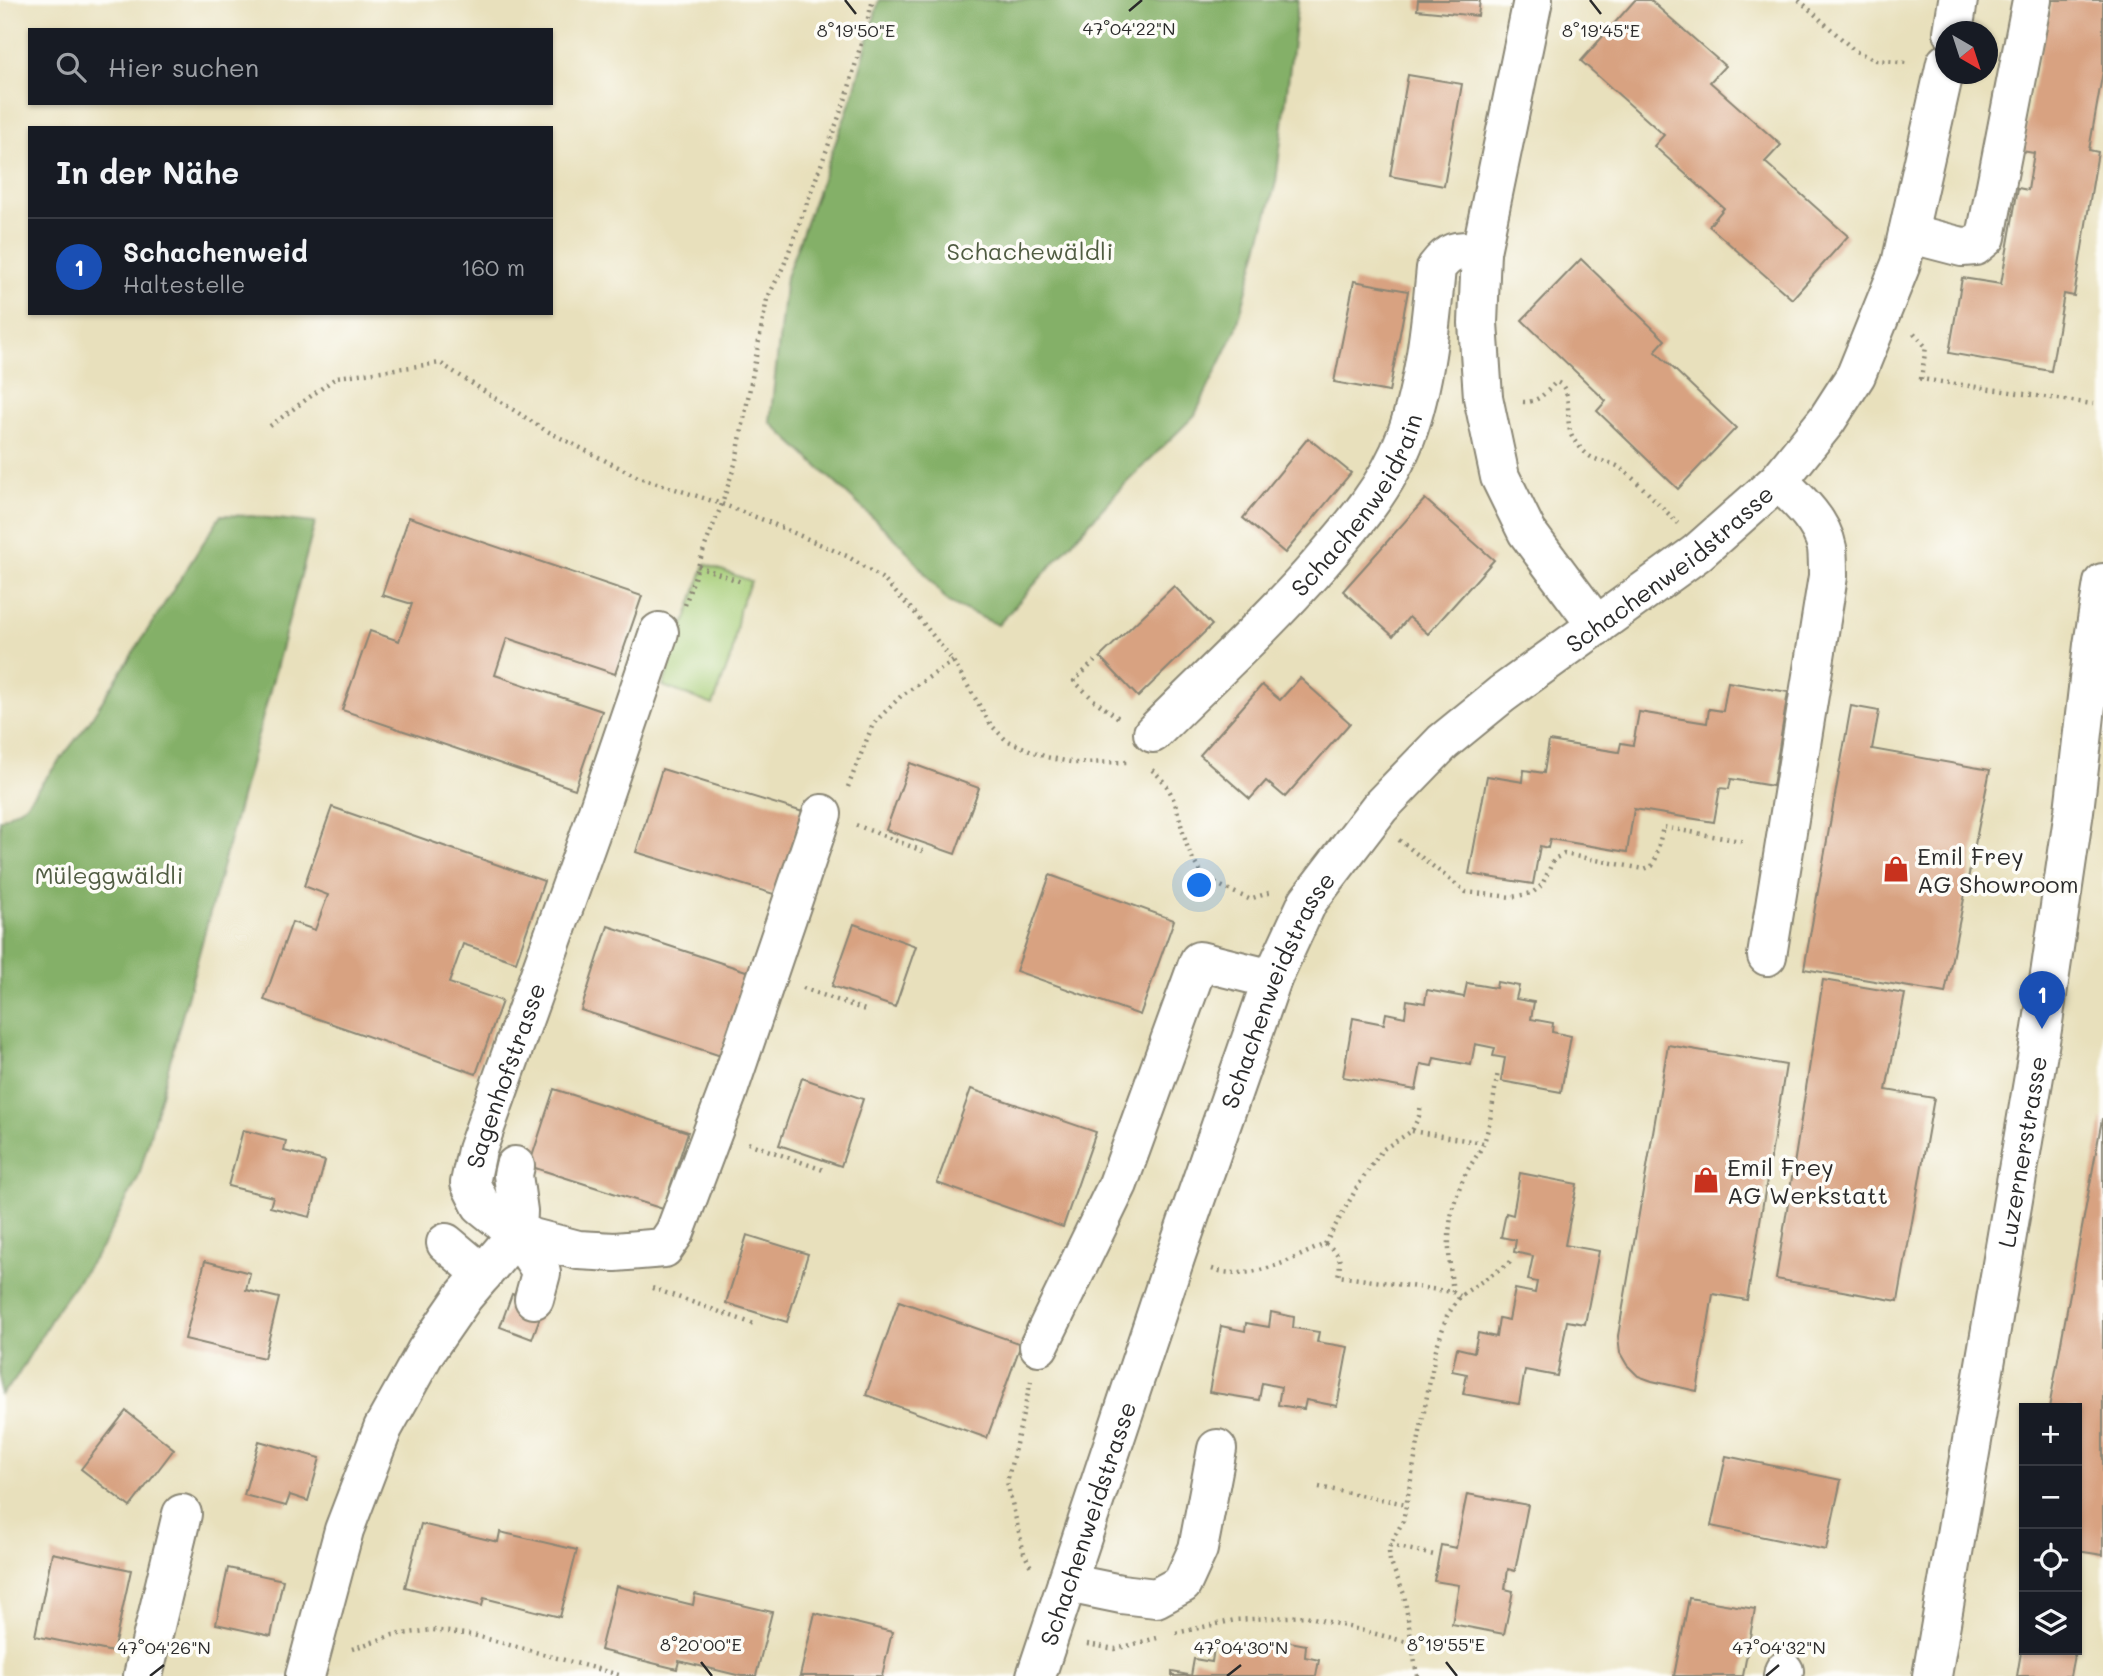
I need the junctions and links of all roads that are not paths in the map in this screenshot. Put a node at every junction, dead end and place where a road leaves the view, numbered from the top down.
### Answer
1 (1533, 0) edge
2 (1958, 0) edge
3 (2032, 0) edge
4 (1954, 21) edge
5 (1928, 63) edge
6 (1908, 233) junction
7 (1482, 252) junction
8 (1779, 481) junction
9 (2103, 583) edge
10 (671, 622) road end
11 (1597, 626) junction
12 (1145, 754) road end
13 (829, 815) road end
14 (1767, 956) dead end
15 (1272, 979) junction
16 (514, 1166) dead end
17 (517, 1234) junction
18 (446, 1243) dead end
19 (483, 1273) junction
20 (534, 1299) dead end
21 (1039, 1346) road end
22 (1216, 1449) dead end
23 (182, 1514) dead end
24 (1066, 1583) junction
25 (143, 1676) edge
26 (305, 1676) edge
27 (1036, 1676) edge
28 (1932, 1676) edge

1 - 7 street
2 - 4 street
3 - 6 street
5 - 6 street, Schachenweidstrasse
6 - 8 street, Schachenweidstrasse
7 - 11 street
7 - 12 street, Schachenweidrain
8 - 11 street, Schachenweidstrasse
8 - 14 street, Schachenweidstrasse
9 - 28 street, Luzernerstrasse
10 - 17 street, Sagenhofstrasse
11 - 15 street, Schachenweidstrasse
13 - 17 street
15 - 21 street
15 - 24 street, Schachenweidstrasse
16 - 17 street
17 - 19 street
17 - 20 street
18 - 19 street
19 - 26 street
22 - 24 street
23 - 25 street
24 - 27 street, Schachenweidstrasse

